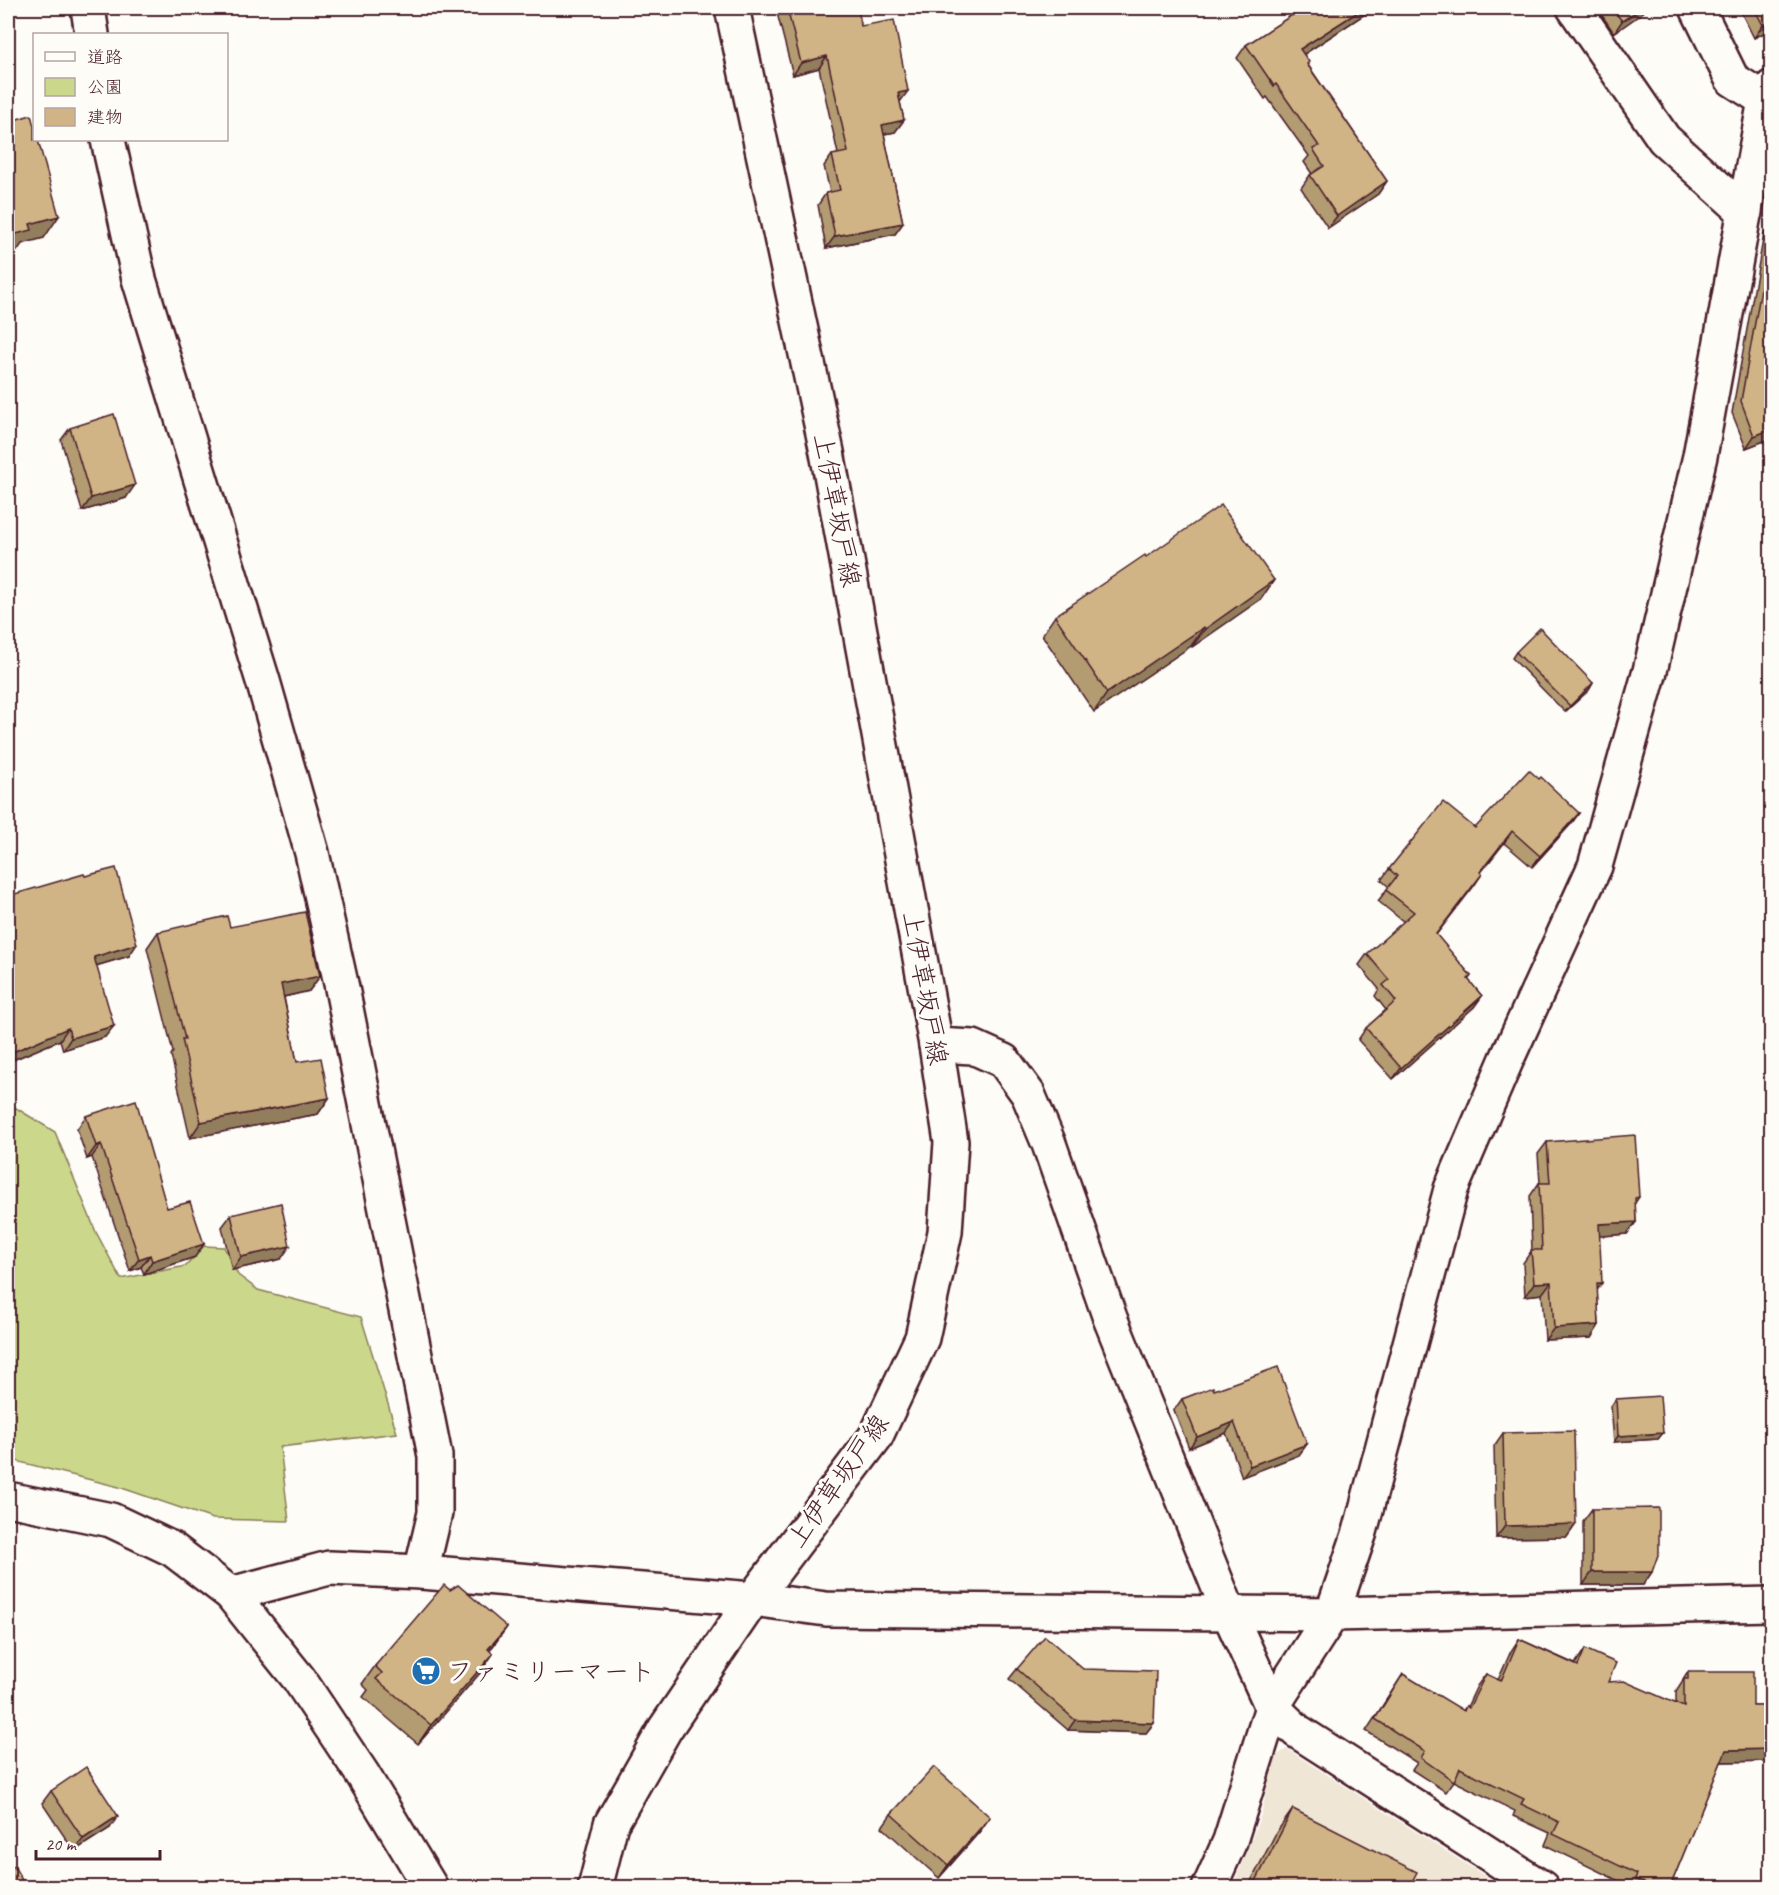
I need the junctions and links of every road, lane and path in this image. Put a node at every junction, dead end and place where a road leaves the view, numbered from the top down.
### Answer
1 (88, 8) edge
2 (732, 8) edge
3 (1574, 8) edge
4 (1697, 8) edge
5 (92, 33) edge
6 (1768, 93) edge
7 (108, 141) edge
8 (1745, 212) junction
9 (936, 1045) junction
10 (8, 1499) edge
11 (421, 1572) junction
12 (231, 1594) junction
13 (753, 1599) junction
14 (1772, 1604) edge
15 (1229, 1613) junction
16 (1332, 1614) junction
17 (1272, 1707) junction
18 (431, 1887) edge
19 (595, 1887) edge
20 (1209, 1887) edge
21 (1542, 1887) edge

1 - 5 street
2 - 9 street, 上伊草坂戸線
3 - 8 street
4 - 6 street
6 - 8 street
7 - 11 street
8 - 16 street
9 - 13 street, 上伊草坂戸線
9 - 15 street
10 - 12 street
11 - 12 street
11 - 13 street
12 - 18 street
13 - 15 street
13 - 19 street, 上伊草坂戸線
14 - 16 street
15 - 16 street
15 - 17 street
16 - 17 street
17 - 20 street
17 - 21 street

